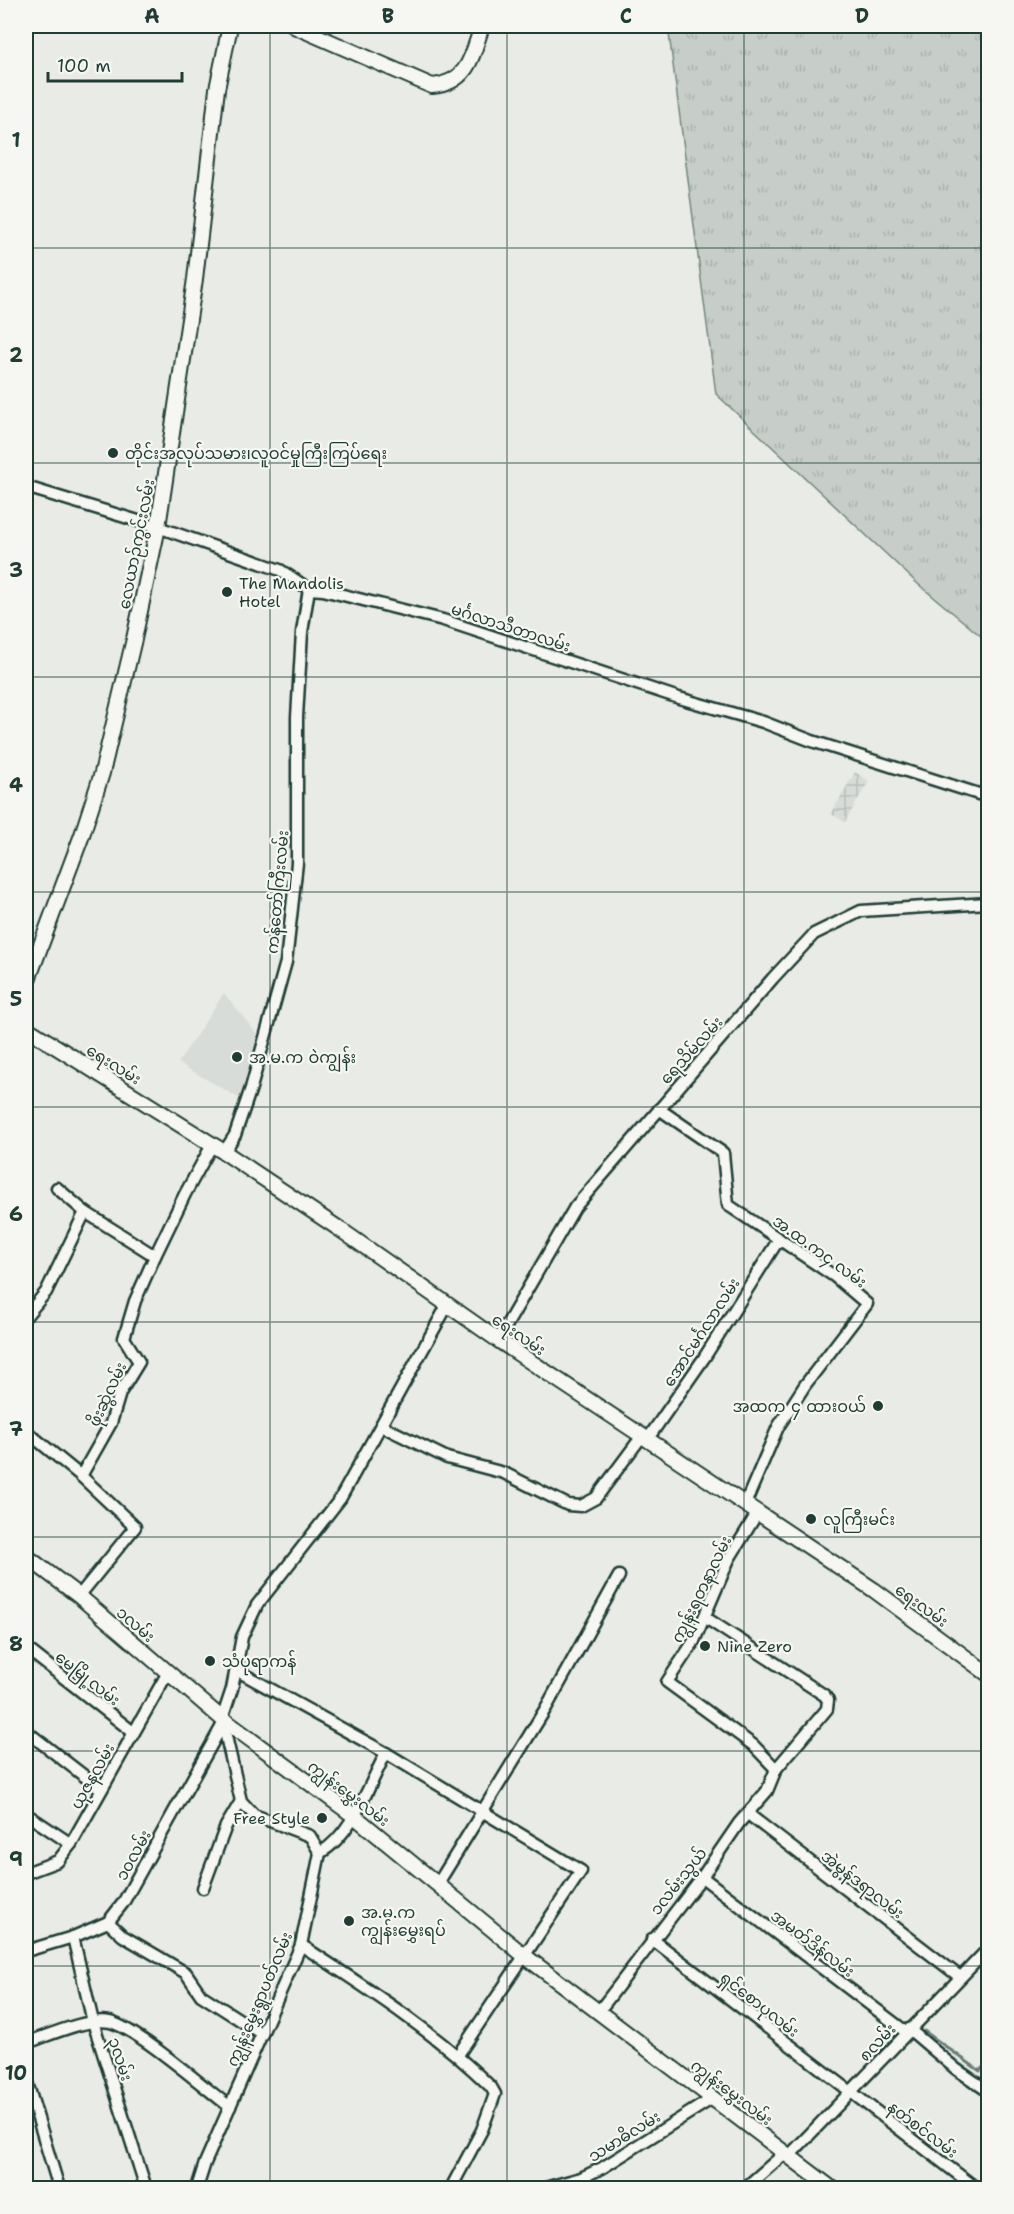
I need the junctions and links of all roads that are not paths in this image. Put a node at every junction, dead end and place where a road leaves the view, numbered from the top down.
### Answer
1 (230, 26) edge
2 (294, 26) edge
3 (482, 26) edge
4 (26, 487) edge
5 (158, 527) junction
6 (309, 589) junction
7 (988, 797) edge
8 (988, 903) edge
9 (26, 985) edge
10 (26, 1028) edge
11 (659, 1109) junction
12 (218, 1149) junction
13 (57, 1188) dead end
14 (85, 1212) junction
15 (779, 1239) junction
16 (155, 1256) junction
17 (448, 1305) junction
18 (26, 1316) edge
19 (498, 1340) junction
20 (382, 1426) junction
21 (26, 1431) edge
22 (644, 1438) junction
23 (81, 1476) junction
24 (745, 1504) junction
25 (758, 1512) junction
26 (26, 1556) edge
27 (619, 1576) dead end
28 (79, 1596) junction
29 (706, 1618) junction
30 (26, 1648) edge
31 (236, 1670) junction
32 (167, 1674) junction
33 (988, 1674) edge
34 (223, 1722) junction
35 (26, 1731) edge
36 (133, 1732) junction
37 (386, 1753) junction
38 (776, 1769) junction
39 (101, 1789) junction
40 (241, 1801) junction
41 (484, 1812) junction
42 (26, 1814) edge
43 (748, 1814) junction
44 (353, 1815) junction
45 (70, 1844) junction
46 (320, 1853) junction
47 (26, 1873) edge
48 (702, 1877) junction
49 (437, 1884) junction
50 (203, 1888) dead end
51 (108, 1922) junction
52 (74, 1937) junction
53 (652, 1939) junction
54 (301, 1945) junction
55 (988, 1949) edge
56 (26, 1951) edge
57 (526, 1957) junction
58 (960, 1977) junction
59 (599, 2011) junction
60 (93, 2022) junction
61 (908, 2031) junction
62 (262, 2034) junction
63 (26, 2043) edge
64 (458, 2055) junction
65 (26, 2079) edge
66 (988, 2091) edge
67 (850, 2092) junction
68 (713, 2098) junction
69 (230, 2107) junction
70 (787, 2155) junction
71 (59, 2188) edge
72 (146, 2188) edge
73 (197, 2188) edge
74 (451, 2188) edge
75 (545, 2188) edge
76 (745, 2188) edge
77 (831, 2188) edge
78 (976, 2188) edge

1 - 5 street, လေယာဉ်ကွင်းလမ်း
2 - 3 street
4 - 5 street, မင်္ဂလာသီတာလမ်း
5 - 6 street, မင်္ဂလာသီတာလမ်း
5 - 9 street, လေယာဉ်ကွင်းလမ်း
6 - 7 street, မင်္ဂလာသီတာလမ်း
6 - 12 street, ကန်တော်ကြီးလမ်း
8 - 11 street, ရေသိမ်လမ်း
10 - 12 street, ရေးလမ်း
11 - 15 street, အ.ထ.က၄ လမ်း
11 - 19 street, ရေသိမ်လမ်း
12 - 16 street, ဖိုးဆွဲလမ်း
12 - 17 street, ရေးလမ်း
13 - 14 street
14 - 16 street
14 - 18 street
15 - 22 street, အောင်မင်္ဂလာလမ်း
15 - 24 street, အ.ထ.က၄ လမ်း
16 - 23 street, ဖိုးဆွဲလမ်း
17 - 19 street, ရေးလမ်း
17 - 20 street
19 - 22 street, ရေးလမ်း
20 - 22 street, အောင်မင်္ဂလာလမ်း
20 - 31 street
21 - 23 street
22 - 24 street, ရေးလမ်း
23 - 28 street
24 - 25 street, ရေးလမ်း
25 - 29 street, ကျွန်းရတနာလမ်း
25 - 33 street, ရေးလမ်း
26 - 28 street, ၁လမ်း
27 - 41 street
28 - 32 street, ၁လမ်း
29 - 38 street, ကျွန်းရတနာလမ်း
29 - 38 street, ၁လမ်းသွယ်
30 - 36 street, မေမြို့လမ်း
31 - 34 street
31 - 37 street
32 - 34 street, ၁လမ်း
32 - 36 street, ယုဇနလမ်း
34 - 40 street
34 - 44 street, ကျွန်းမွှေးလမ်း
34 - 51 street, ၁၀လမ်း
35 - 39 street
36 - 39 street, ယုဇနလမ်း
37 - 41 street
37 - 44 street
38 - 43 street, ၁လမ်းသွယ်
39 - 45 street, ယုဇနလမ်း
40 - 46 street
40 - 50 street
41 - 49 street
41 - 57 street
42 - 45 street
43 - 48 street, ၁လမ်းသွယ်
43 - 58 street, အဲမွန်ဒရာလမ်း
44 - 46 street
44 - 49 street, ကျွန်းမွှေးလမ်း
45 - 47 street, ယုဇနလမ်း
46 - 54 street, ကျွန်းမွှေးရွာပတ်လမ်း
48 - 53 street, ၁လမ်းသွယ်
48 - 61 street, အမတ်ဒိန်လမ်း
49 - 57 street, ကျွန်းမွှေးလမ်း
51 - 52 street, ၁၀လမ်း
51 - 62 street
52 - 56 street, ၁၀လမ်း
52 - 60 street, ၃လမ်း
53 - 59 street, ၁လမ်းသွယ်
53 - 67 street, ရှင်စောပုလမ်း
54 - 62 street, ကျွန်းမွှေးရွာပတ်လမ်း
54 - 64 street
55 - 58 street, ၈လမ်း
57 - 59 street, ကျွန်းမွှေးလမ်း
57 - 64 street
58 - 61 street, ၈လမ်း
59 - 68 street, ကျွန်းမွှေးလမ်း
60 - 63 street
60 - 69 street
60 - 72 street, ၃လမ်း
61 - 66 street, အမတ်ဒိန်လမ်း
61 - 67 street, ၈လမ်း
62 - 69 street, ကျွန်းမွှေးရွာပတ်လမ်း
64 - 74 street
65 - 71 street
67 - 70 street, ၈လမ်း
67 - 78 street, နတ်စင်လမ်း
68 - 70 street, ကျွန်းမွှေးလမ်း
68 - 75 street, သမာဓိလမ်း
69 - 73 street, ကျွန်းမွှေးရွာပတ်လမ်း
70 - 76 street, ၈လမ်း
70 - 77 street, ကျွန်းမွှေးလမ်း

